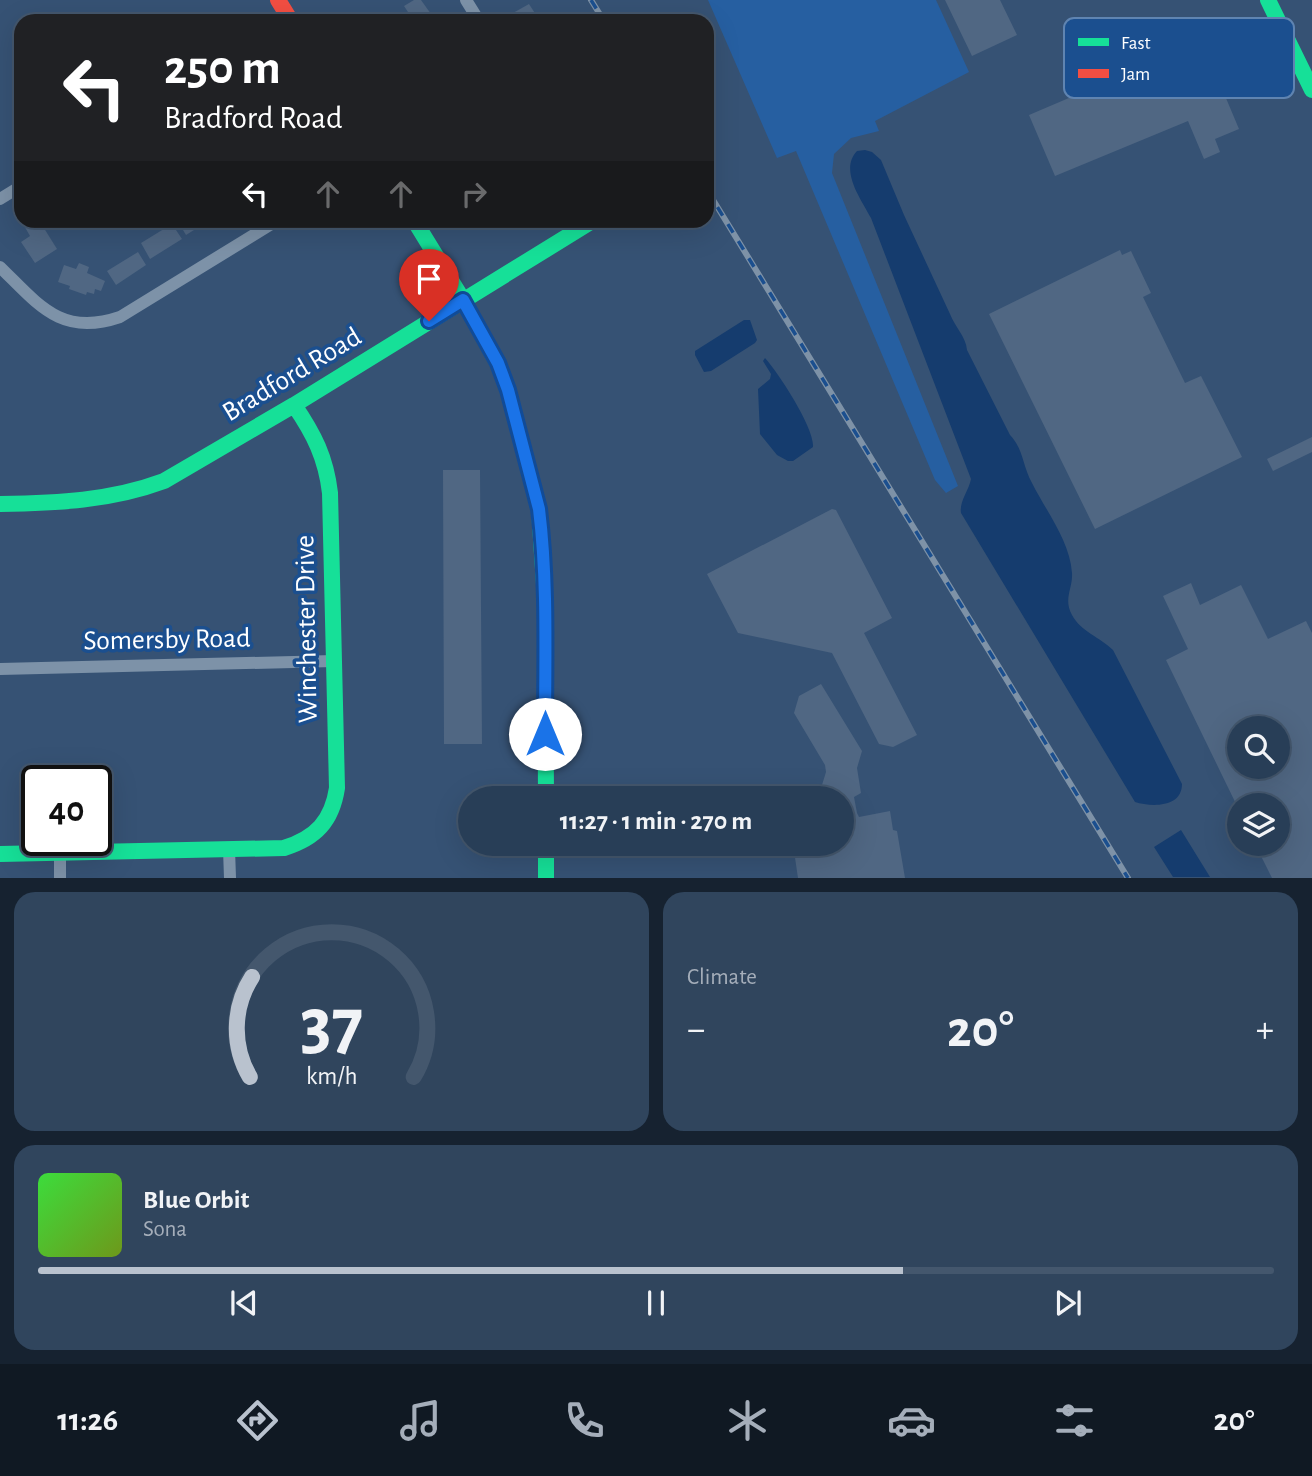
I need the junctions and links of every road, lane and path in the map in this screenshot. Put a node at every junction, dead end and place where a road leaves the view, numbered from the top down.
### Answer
1 (1268, 0) edge
2 (1277, 18) edge
3 (1294, 53) edge
4 (1312, 90) edge
5 (265, 228) edge
6 (419, 228) edge
7 (581, 228) edge
8 (0, 267) edge
9 (463, 300) junction
10 (294, 405) junction
11 (0, 504) edge
12 (334, 661) junction
13 (0, 669) edge
14 (546, 786) edge
15 (229, 849) junction
16 (112, 852) edge
17 (21, 854) edge
18 (0, 855) edge
19 (60, 856) edge
20 (546, 856) edge
21 (61, 877) edge
22 (230, 877) edge
23 (546, 877) edge

1 - 2 street
3 - 4 street
5 - 8 street
6 - 9 street
7 - 9 street, Bradford Road
9 - 10 street, Bradford Road
9 - 14 street
10 - 11 street, Bradford Road
10 - 12 street, Winchester Drive
12 - 13 street, Somersby Road
12 - 15 street, Winchester Drive
15 - 16 street
15 - 22 street
17 - 18 street
19 - 21 street
20 - 23 street

